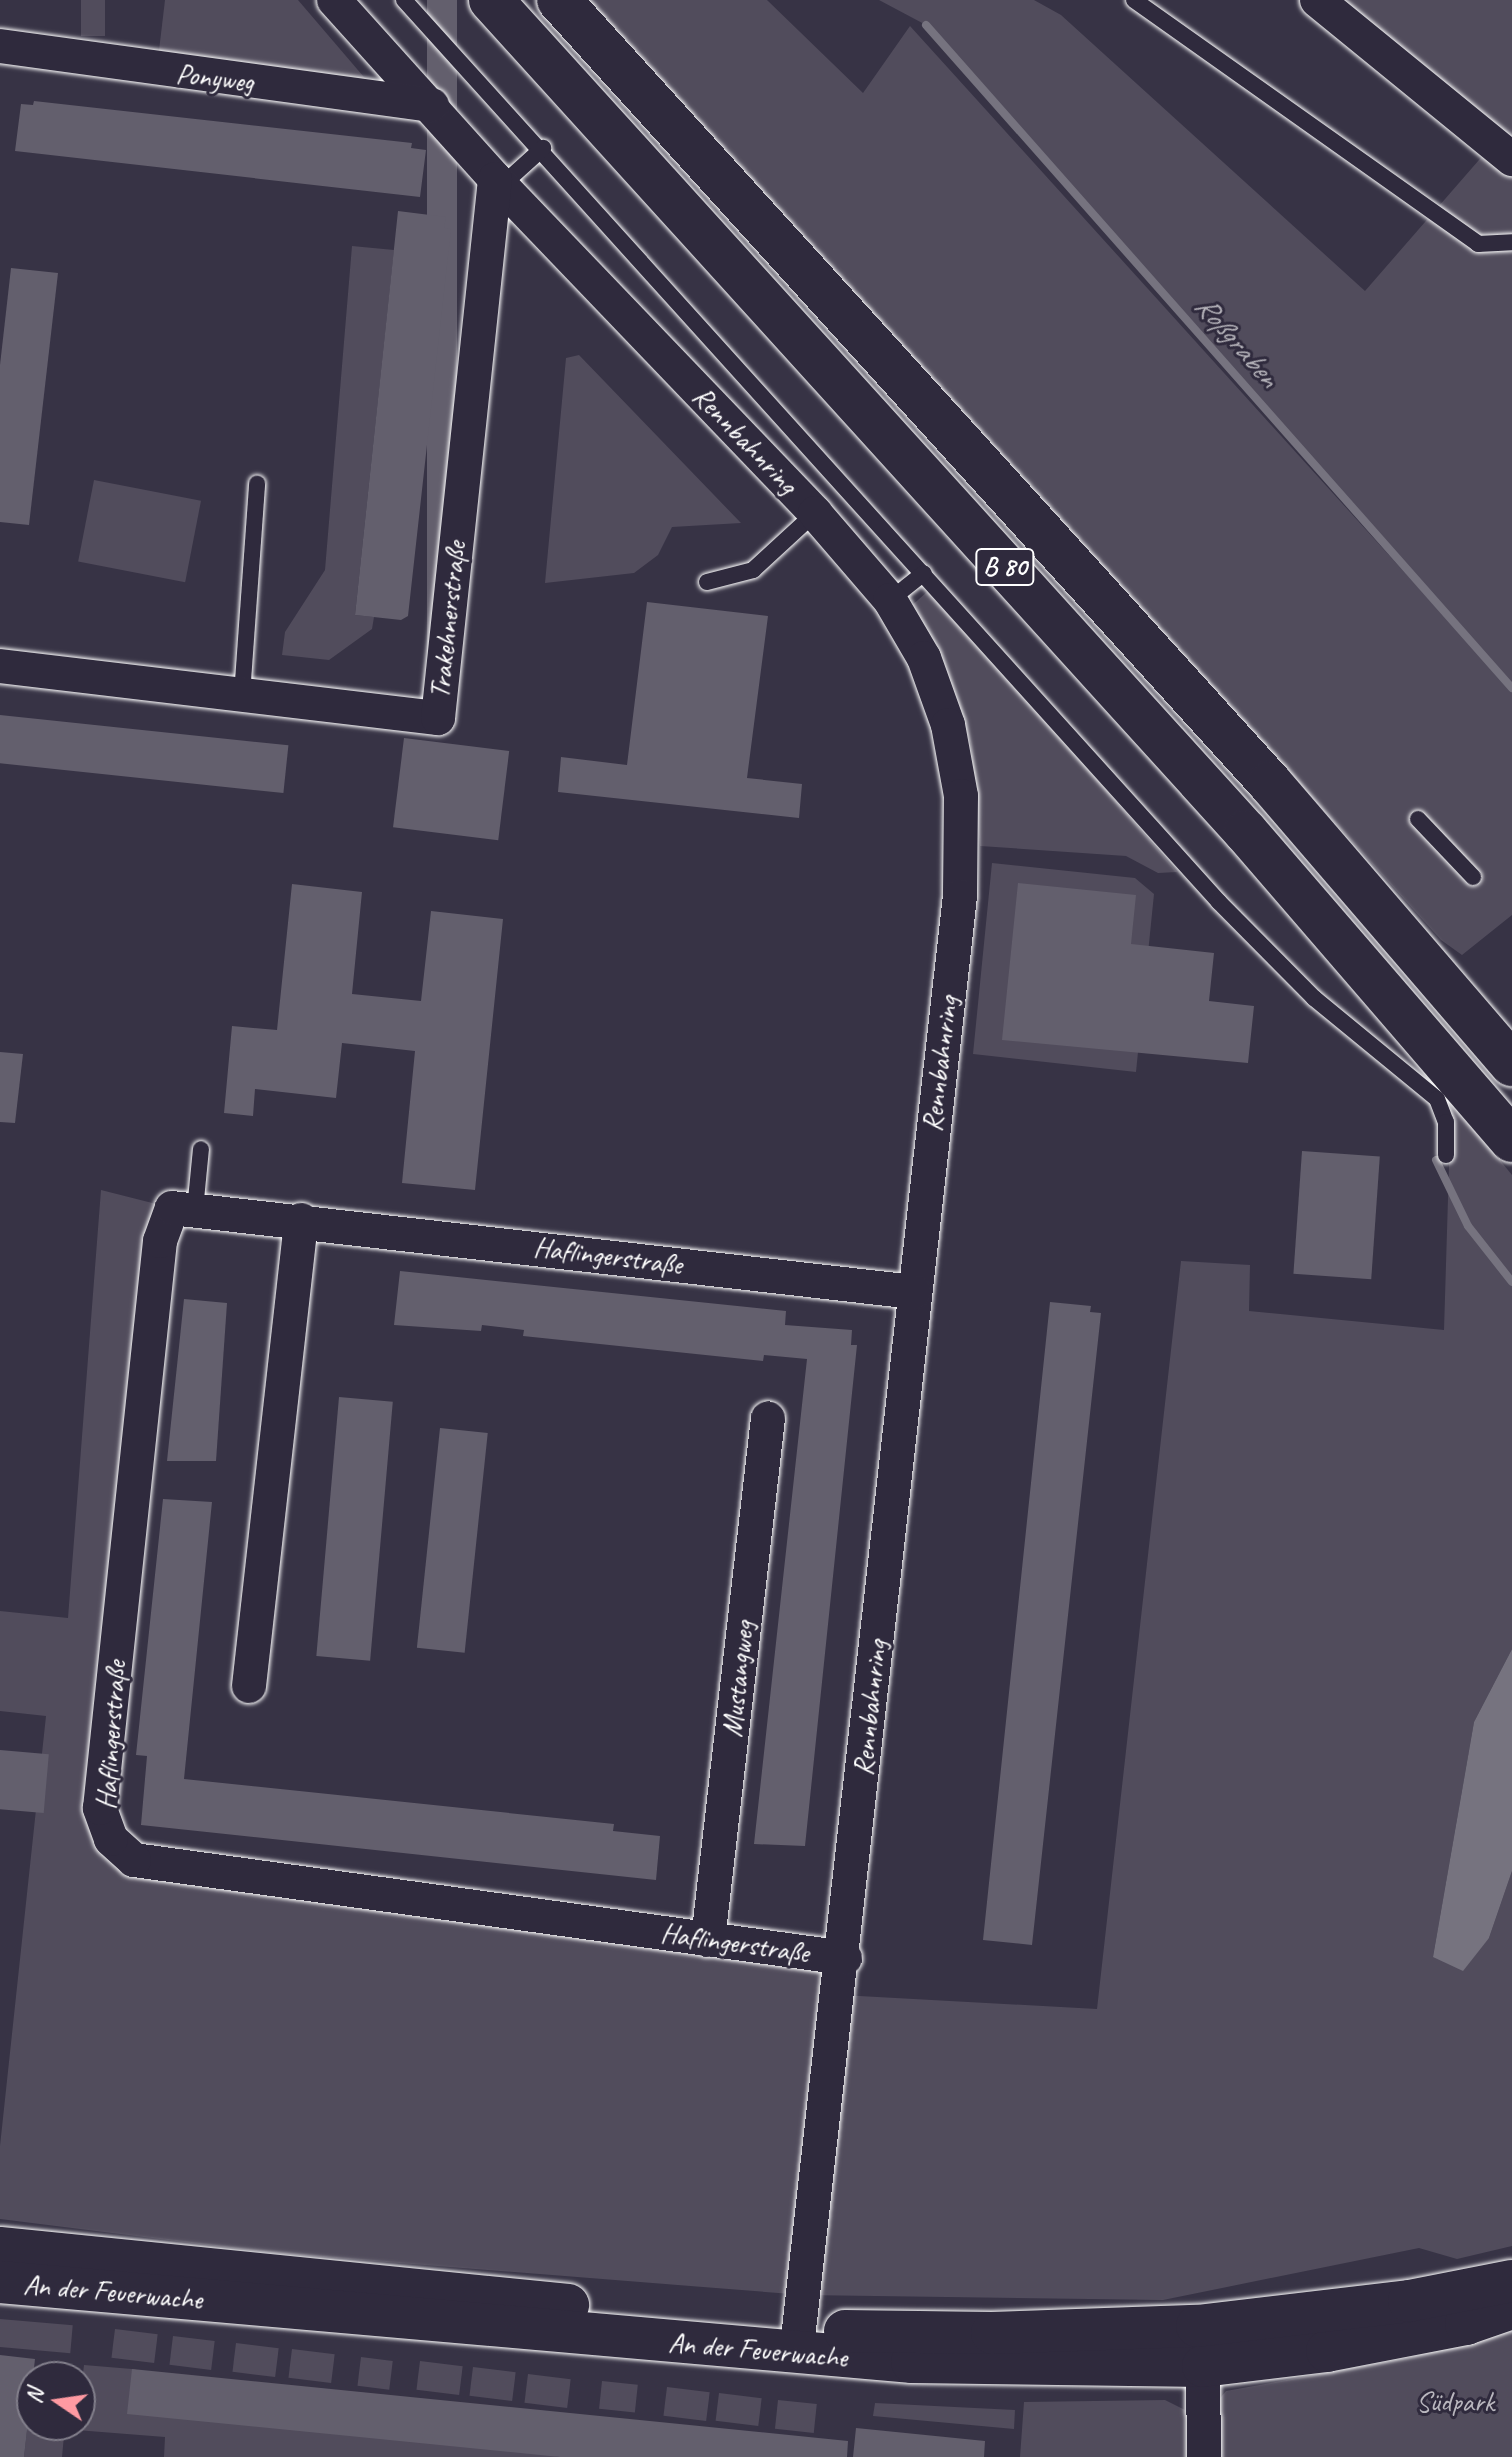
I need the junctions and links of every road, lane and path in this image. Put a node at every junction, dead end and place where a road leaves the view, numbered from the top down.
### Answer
1 (334, 0) edge
2 (404, 0) edge
3 (491, 0) edge
4 (559, 0) edge
5 (1134, 0) edge
6 (1317, 0) edge
7 (0, 46) edge
8 (432, 105) junction
9 (543, 148) junction
10 (1512, 159) edge
11 (498, 182) junction
12 (1512, 242) edge
13 (257, 484) dead end
14 (815, 513) junction
15 (924, 573) junction
16 (707, 582) dead end
17 (890, 600) junction
18 (0, 666) edge
19 (242, 695) junction
20 (1418, 819) dead end
21 (1473, 877) dead end
22 (1512, 1064) edge
23 (1512, 1140) edge
24 (201, 1149) dead end
25 (1446, 1155) dead end
26 (195, 1210) junction
27 (301, 1220) junction
28 (914, 1292) junction
29 (768, 1418) dead end
30 (249, 1686) dead end
31 (708, 1940) junction
32 (845, 1958) junction
33 (0, 2248) edge
34 (1512, 2281) edge
35 (0, 2282) edge
36 (1512, 2308) edge
37 (798, 2342) junction
38 (1200, 2346) junction
39 (1204, 2457) edge

1 - 8 street, Rennbahnring
2 - 9 lane
3 - 23 highway, B 80
4 - 22 highway, B 80
5 - 12 lane
6 - 10 street
7 - 8 street, Ponyweg
8 - 11 street, Rennbahnring
9 - 11 lane
9 - 15 lane
11 - 14 street, Rennbahnring
11 - 19 street, Trakehnerstraße
13 - 19 lane
14 - 16 lane
14 - 17 street, Rennbahnring
15 - 17 lane
15 - 25 lane
17 - 28 street, Rennbahnring
18 - 19 street, Trakehnerstraße
20 - 21 lane
24 - 26 lane
26 - 27 street, Haflingerstraße
26 - 31 street, Haflingerstraße
27 - 28 street, Haflingerstraße
27 - 30 street
28 - 32 street, Rennbahnring
29 - 31 street, Mustangweg
31 - 32 street, Haflingerstraße
32 - 37 street, Rennbahnring
33 - 37 street, An der Feuerwache
34 - 38 street, An der Feuerwache
35 - 37 street, An der Feuerwache
36 - 38 street, An der Feuerwache
37 - 38 street, An der Feuerwache
38 - 39 street

